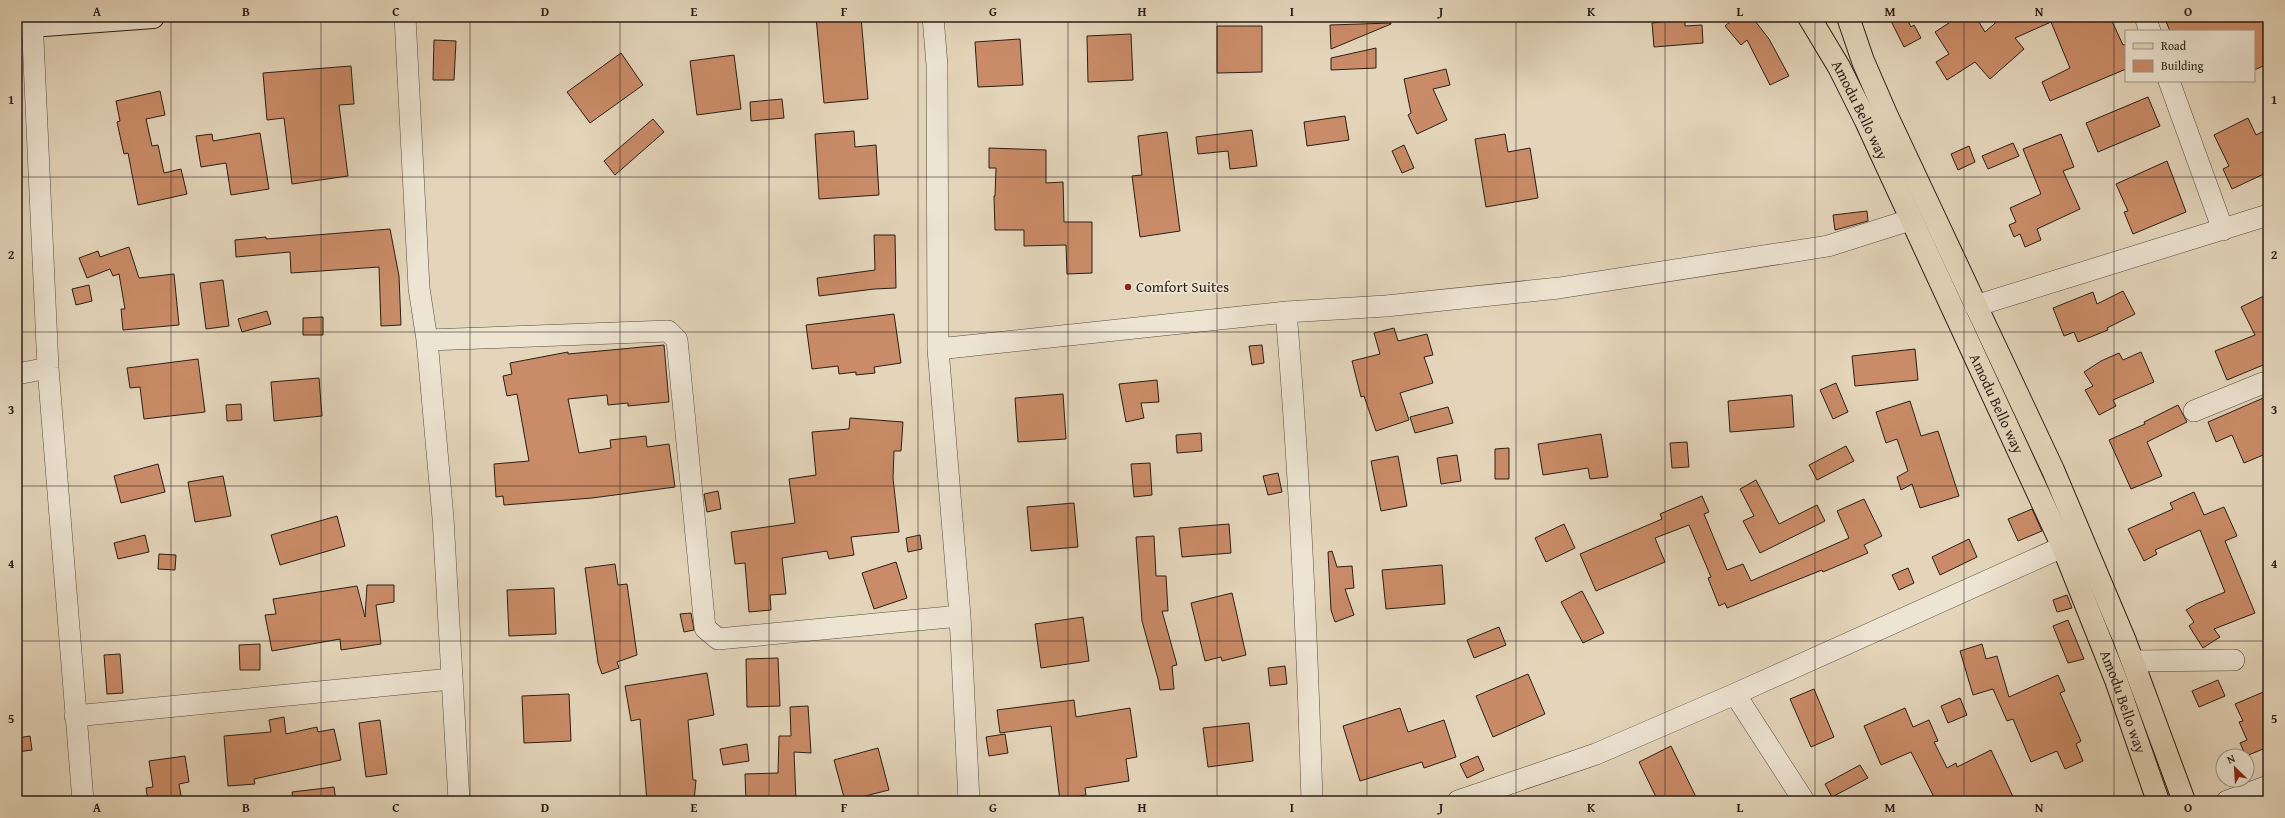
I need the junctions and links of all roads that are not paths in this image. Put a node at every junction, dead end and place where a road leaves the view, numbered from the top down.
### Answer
1 (153, 17) edge
2 (405, 17) edge
3 (933, 17) edge
4 (1809, 17) edge
5 (1848, 17) edge
6 (2145, 17) edge
7 (27, 24) edge
8 (2150, 30) edge
9 (2169, 82) edge
10 (2268, 216) edge
11 (1910, 220) junction
12 (2223, 230) junction
13 (1975, 306) junction
14 (1286, 312) junction
15 (427, 340) junction
16 (938, 349) junction
17 (48, 368) junction
18 (17, 374) edge
19 (2268, 384) edge
20 (2194, 411) dead end
21 (2072, 542) junction
22 (960, 616) junction
23 (2234, 660) dead end
24 (2133, 662) junction
25 (451, 679) junction
26 (1735, 694) junction
27 (75, 716) junction
28 (2268, 786) edge
29 (83, 801) edge
30 (459, 801) edge
31 (969, 801) edge
32 (1312, 801) edge
33 (1458, 801) edge
34 (1804, 801) edge
35 (2158, 801) edge
36 (2184, 801) edge
37 (2227, 801) edge

1 - 7 street
2 - 15 street
3 - 16 street
4 - 11 main road, Amodu Bello way
5 - 13 main road, Amodu Bello way
6 - 8 street
7 - 17 street
9 - 12 street
10 - 12 street
11 - 14 street
11 - 21 main road, Amodu Bello way
12 - 13 street
13 - 21 main road, Amodu Bello way
14 - 16 street
14 - 32 street
15 - 22 street
15 - 25 street
16 - 22 street
17 - 18 street
17 - 27 street
19 - 20 street
21 - 24 main road, Amodu Bello way
21 - 26 street
21 - 35 main road, Amodu Bello way
22 - 31 street
23 - 24 street
24 - 36 main road, Amodu Bello way
25 - 27 street
25 - 30 street
26 - 33 street
26 - 34 street
27 - 29 street
28 - 37 street

